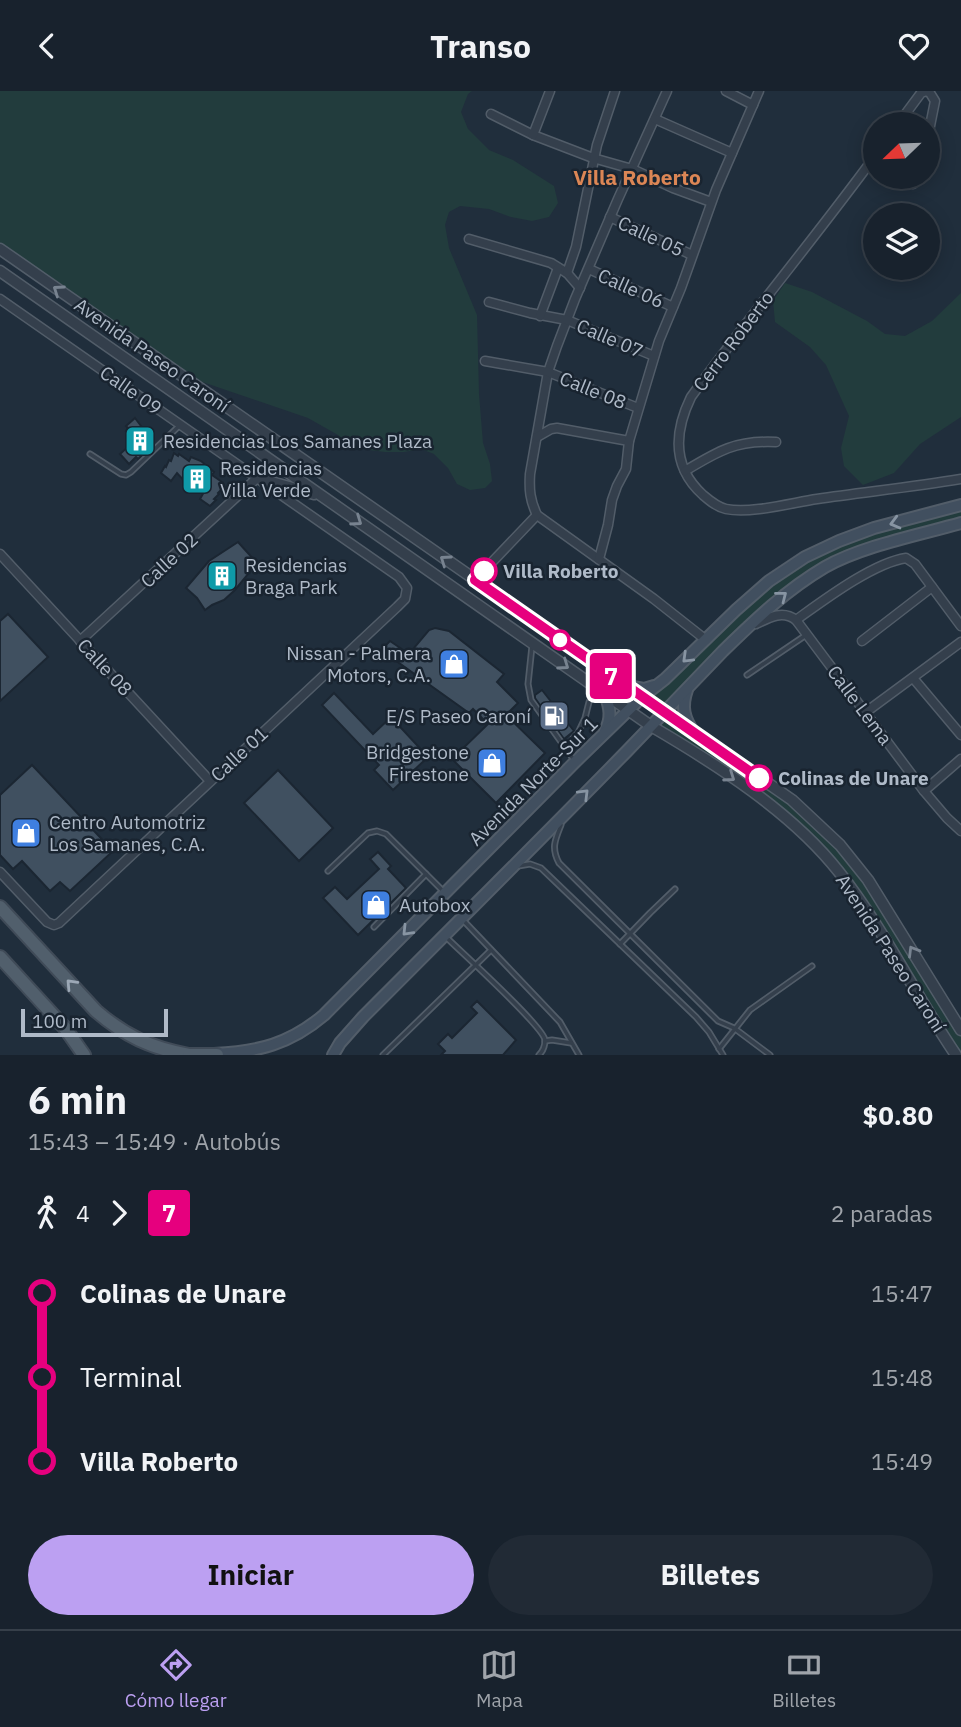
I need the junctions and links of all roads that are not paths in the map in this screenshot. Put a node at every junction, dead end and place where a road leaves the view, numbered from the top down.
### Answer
1 (550, 91) edge
2 (615, 91) edge
3 (667, 91) edge
4 (726, 91) edge
5 (760, 91) edge
6 (753, 105) junction
7 (907, 112) edge
8 (933, 112) edge
9 (491, 114) dead end
10 (654, 119) junction
11 (533, 135) junction
12 (732, 153) junction
13 (593, 158) junction
14 (632, 169) junction
15 (863, 172) edge
16 (711, 202) junction
17 (611, 217) junction
18 (469, 239) dead end
19 (0, 249) edge
20 (692, 255) junction
21 (558, 268) junction
22 (589, 269) junction
23 (0, 271) edge
24 (566, 273) junction
25 (580, 288) junction
26 (0, 299) edge
27 (489, 302) dead end
28 (673, 307) junction
29 (540, 316) junction
30 (567, 320) junction
31 (654, 356) junction
32 (485, 361) dead end
33 (548, 372) junction
34 (638, 408) junction
35 (180, 425) junction
36 (537, 437) junction
37 (629, 441) junction
38 (776, 442) dead end
39 (90, 454) dead end
40 (685, 471) junction
41 (257, 478) junction
42 (961, 479) edge
43 (325, 498) junction
44 (961, 505) edge
45 (537, 515) junction
46 (961, 523) edge
47 (0, 554) edge
48 (599, 559) junction
49 (399, 577) joint
50 (475, 580) junction
51 (932, 587) junction
52 (796, 620) junction
53 (961, 626) edge
54 (746, 628) junction
55 (807, 634) junction
56 (706, 640) junction
57 (80, 641) junction
58 (862, 641) dead end
59 (532, 642) junction
60 (961, 642) edge
61 (747, 675) dead end
62 (913, 678) junction
63 (665, 679) junction
64 (688, 686) junction
65 (627, 687) junction
66 (601, 691) junction
67 (642, 697) junction
68 (629, 710) junction
69 (664, 712) junction
70 (866, 712) junction
71 (651, 726) junction
72 (694, 733) junction
73 (603, 735) junction
74 (961, 735) edge
75 (565, 747) junction
76 (961, 759) edge
77 (575, 762) junction
78 (210, 781) junction
79 (924, 791) junction
80 (568, 811) junction
81 (961, 831) edge
82 (514, 866) junction
83 (328, 871) dead end
84 (0, 872) edge
85 (426, 874) junction
86 (675, 889) dead end
87 (444, 893) junction
88 (0, 907) edge
89 (461, 919) junction
90 (374, 927) dead end
91 (630, 934) junction
92 (444, 936) junction
93 (620, 944) junction
94 (491, 950) junction
95 (0, 957) edge
96 (475, 965) junction
97 (812, 967) dead end
98 (734, 1028) junction
99 (961, 1030) edge
100 (545, 1041) junction
101 (572, 1043) junction
102 (719, 1049) junction
103 (84, 1055) edge
104 (189, 1055) edge
105 (216, 1055) edge
106 (333, 1055) edge
107 (383, 1055) edge
108 (539, 1055) edge
109 (579, 1055) edge
110 (723, 1055) edge
111 (770, 1055) edge
112 (956, 1055) edge

1 - 11 street
2 - 13 street
3 - 10 street
4 - 6 street
5 - 6 street
6 - 12 street
7 - 8 street
9 - 11 street
10 - 12 street
10 - 14 street
11 - 13 street
12 - 16 street
13 - 14 street
13 - 24 street
14 - 16 street
14 - 17 street
15 - 40 street, Cerro Roberto
16 - 20 street
17 - 20 street, Calle 05
17 - 22 street
18 - 21 street
50 -> 19 street, Avenida Paseo Caroní
20 - 28 street
21 - 24 street
21 - 29 street
22 - 25 street
22 - 28 street, Calle 06
23 - 43 street, Avenida Paseo Caroní
24 - 25 street
25 - 30 street
26 - 35 street, Calle 09
27 - 29 street, Calle 07
28 - 31 street
29 - 30 street, Calle 07
30 - 31 street, Calle 07
30 - 33 street
31 - 34 street
32 - 33 street, Calle 08
33 - 34 street, Calle 08
33 - 36 street
34 - 37 street
35 - 39 lane
35 - 41 street, Calle 09
36 - 37 street
36 - 45 street
37 - 48 street
38 - 40 street
40 - 42 street, Cerro Roberto
41 - 43 street
41 - 49 street, Calle 09
41 - 57 street, Calle 02
43 -> 59 street, Avenida Paseo Caroní
44 -> 56 main road, Avenida Norte-Sur 1
45 - 48 street
45 - 50 street
54 -> 46 main road
47 - 57 street, Calle 08
48 - 56 street
49 - 78 street, Calle 01
50 - 65 street, Avenida Paseo Caroní
51 - 52 street
51 - 53 street
51 - 58 street
52 - 54 street
52 - 55 street, Calle Lema
54 - 64 main road
55 - 61 lane
55 - 70 street, Calle Lema
56 -> 63 main road, Avenida Norte-Sur 1
57 - 78 street, Calle 08
59 -> 66 street, Avenida Paseo Caroní
59 - 75 lane
60 - 62 street
62 - 70 street
62 - 74 street
63 - 65 main road
63 - 67 main road, Avenida Norte-Sur 1
64 - 69 main road
64 - 72 main road
65 - 67 street, Avenida Paseo Caroní
66 - 68 street, Avenida Paseo Caroní
66 - 73 main road
66 - 75 lane
67 - 68 main road, Avenida Norte-Sur 1
67 - 69 street, Avenida Paseo Caroní
68 - 71 street, Avenida Paseo Caroní
68 - 73 main road, Avenida Norte-Sur 1
69 - 71 main road
69 - 72 street, Avenida Paseo Caroní
70 - 79 street, Calle Lema
80 -> 71 main road
71 -> 112 street, Avenida Paseo Caroní
99 -> 72 street, Avenida Paseo Caroní
73 - 77 main road, Avenida Norte-Sur 1
75 - 77 lane
76 - 79 street
77 - 87 main road, Avenida Norte-Sur 1
78 - 84 street, Calle 01
79 - 81 street, Calle Lema
80 - 82 main road
80 - 91 lane
82 - 89 main road
82 - 93 lane
83 - 85 lane
85 - 87 lane
85 - 90 lane
86 - 91 lane
87 -> 105 main road, Avenida Norte-Sur 1
104 -> 88 main road
89 - 92 main road
89 - 94 lane
91 - 93 lane
91 - 98 lane
92 - 96 lane
92 - 106 main road
93 - 102 lane
94 - 96 lane
94 - 101 lane
95 - 103 main road
96 - 100 lane
96 - 107 lane
97 - 98 lane
98 - 102 lane
98 - 111 lane
100 - 101 lane
100 - 108 lane
101 - 109 lane
102 - 110 lane
104 - 105 main road

